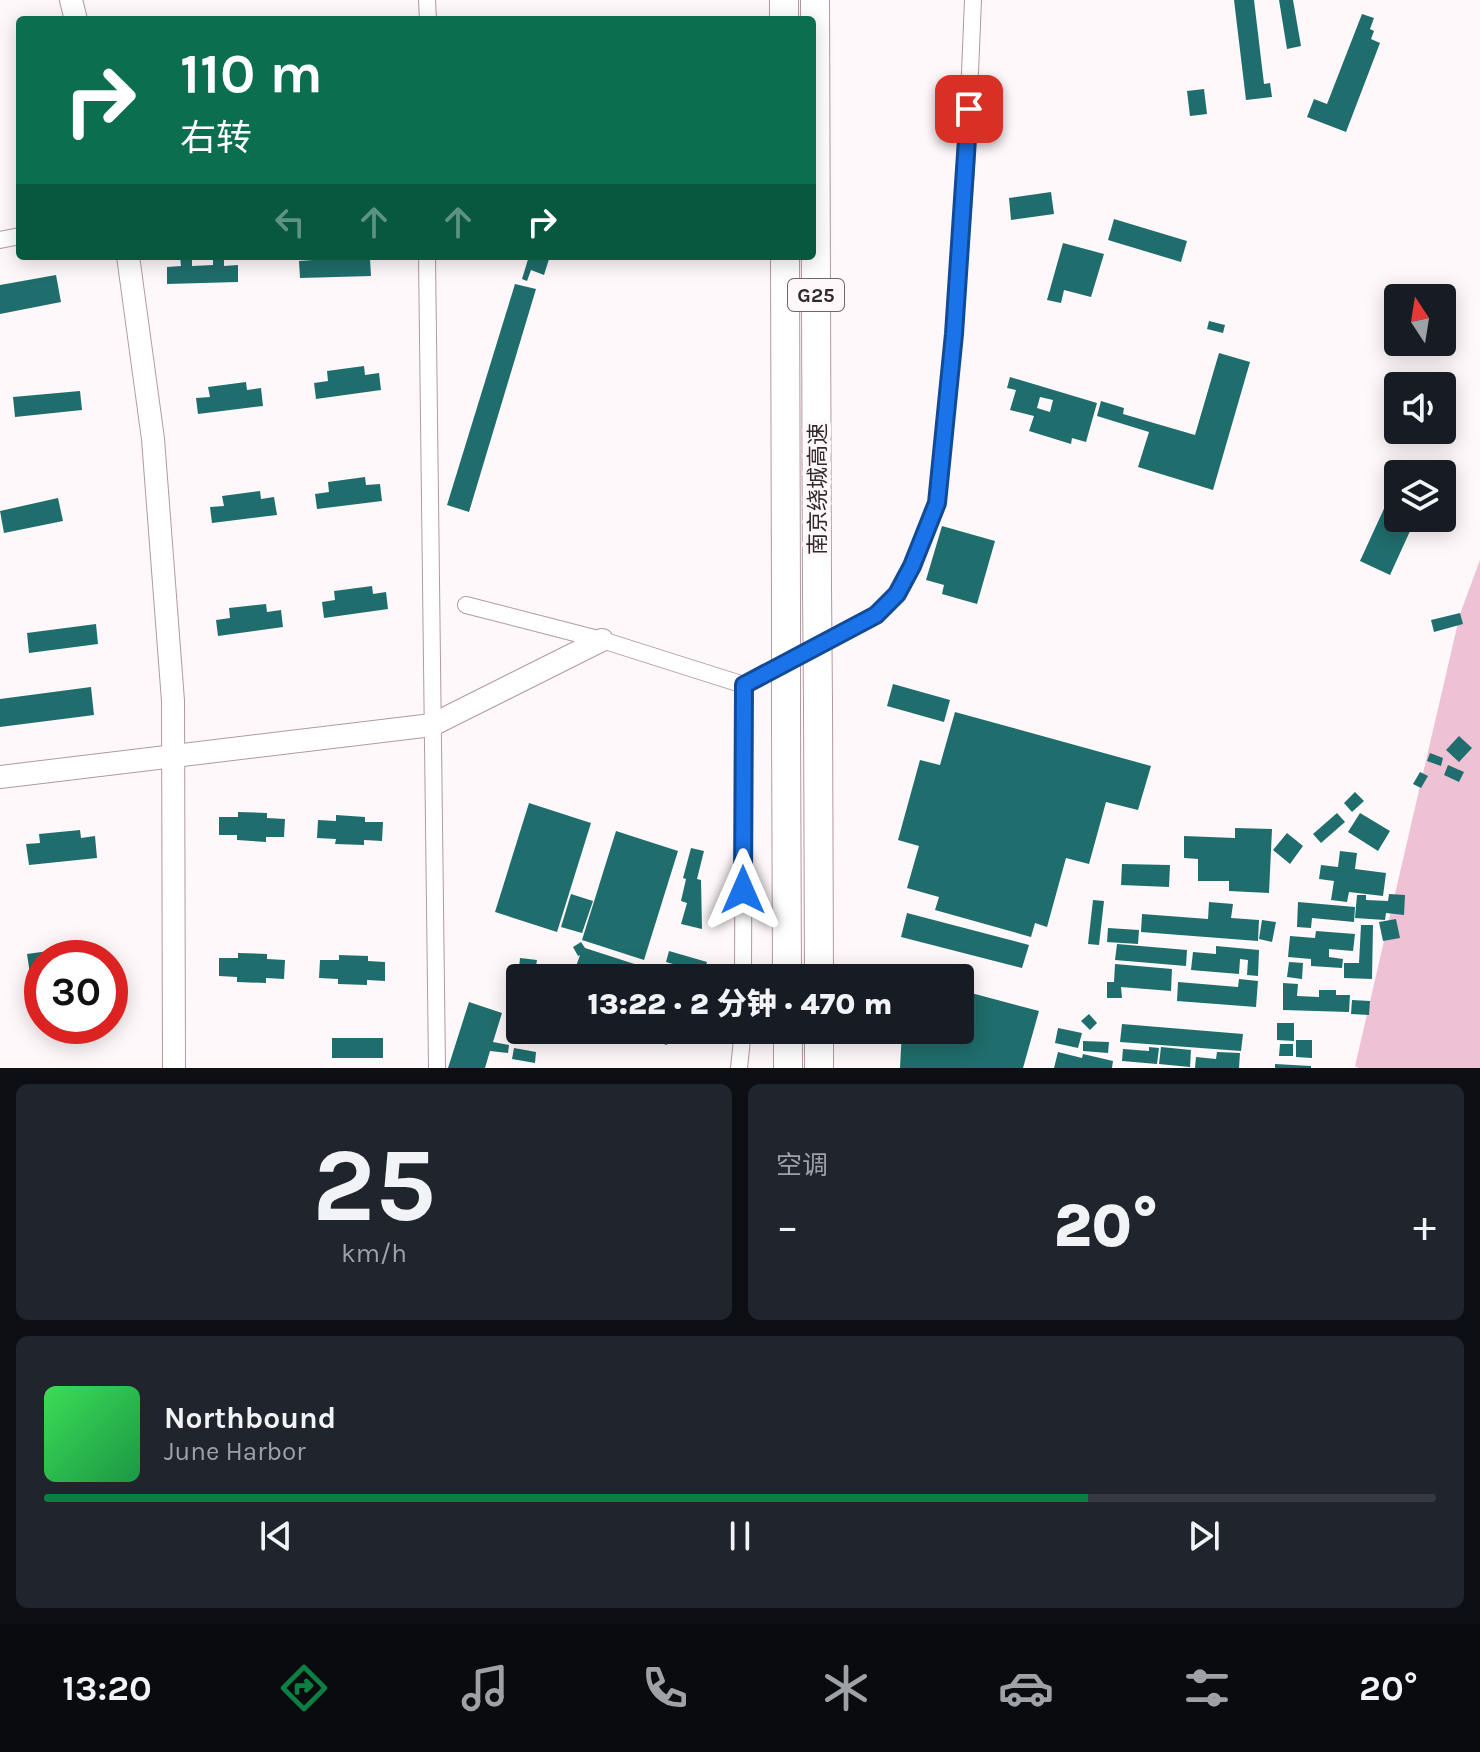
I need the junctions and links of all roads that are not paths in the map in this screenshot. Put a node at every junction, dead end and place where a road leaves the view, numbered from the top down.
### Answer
1 (973, 0) edge
2 (129, 260) edge
3 (427, 260) edge
4 (785, 260) edge
5 (816, 260) edge
6 (466, 605) dead end
7 (602, 640) junction
8 (744, 685) junction
9 (432, 725) junction
10 (175, 754) junction
11 (0, 777) edge
12 (743, 964) edge
13 (787, 964) edge
14 (819, 964) edge
15 (742, 1044) edge
16 (788, 1044) edge
17 (819, 1044) edge
18 (174, 1068) edge
19 (437, 1068) edge
20 (739, 1068) edge
21 (788, 1068) edge
22 (819, 1068) edge

1 - 8 street
2 - 10 street
3 - 9 street
4 - 13 highway, 南京绕城高速 / G25, bridge
5 - 14 highway, 南京绕城高速 / G25, bridge
6 - 7 street
7 - 8 street
7 - 9 street
8 - 12 street
9 - 10 street
9 - 19 street
10 - 11 street
10 - 18 street
15 - 20 street
16 - 21 highway
17 - 22 highway

